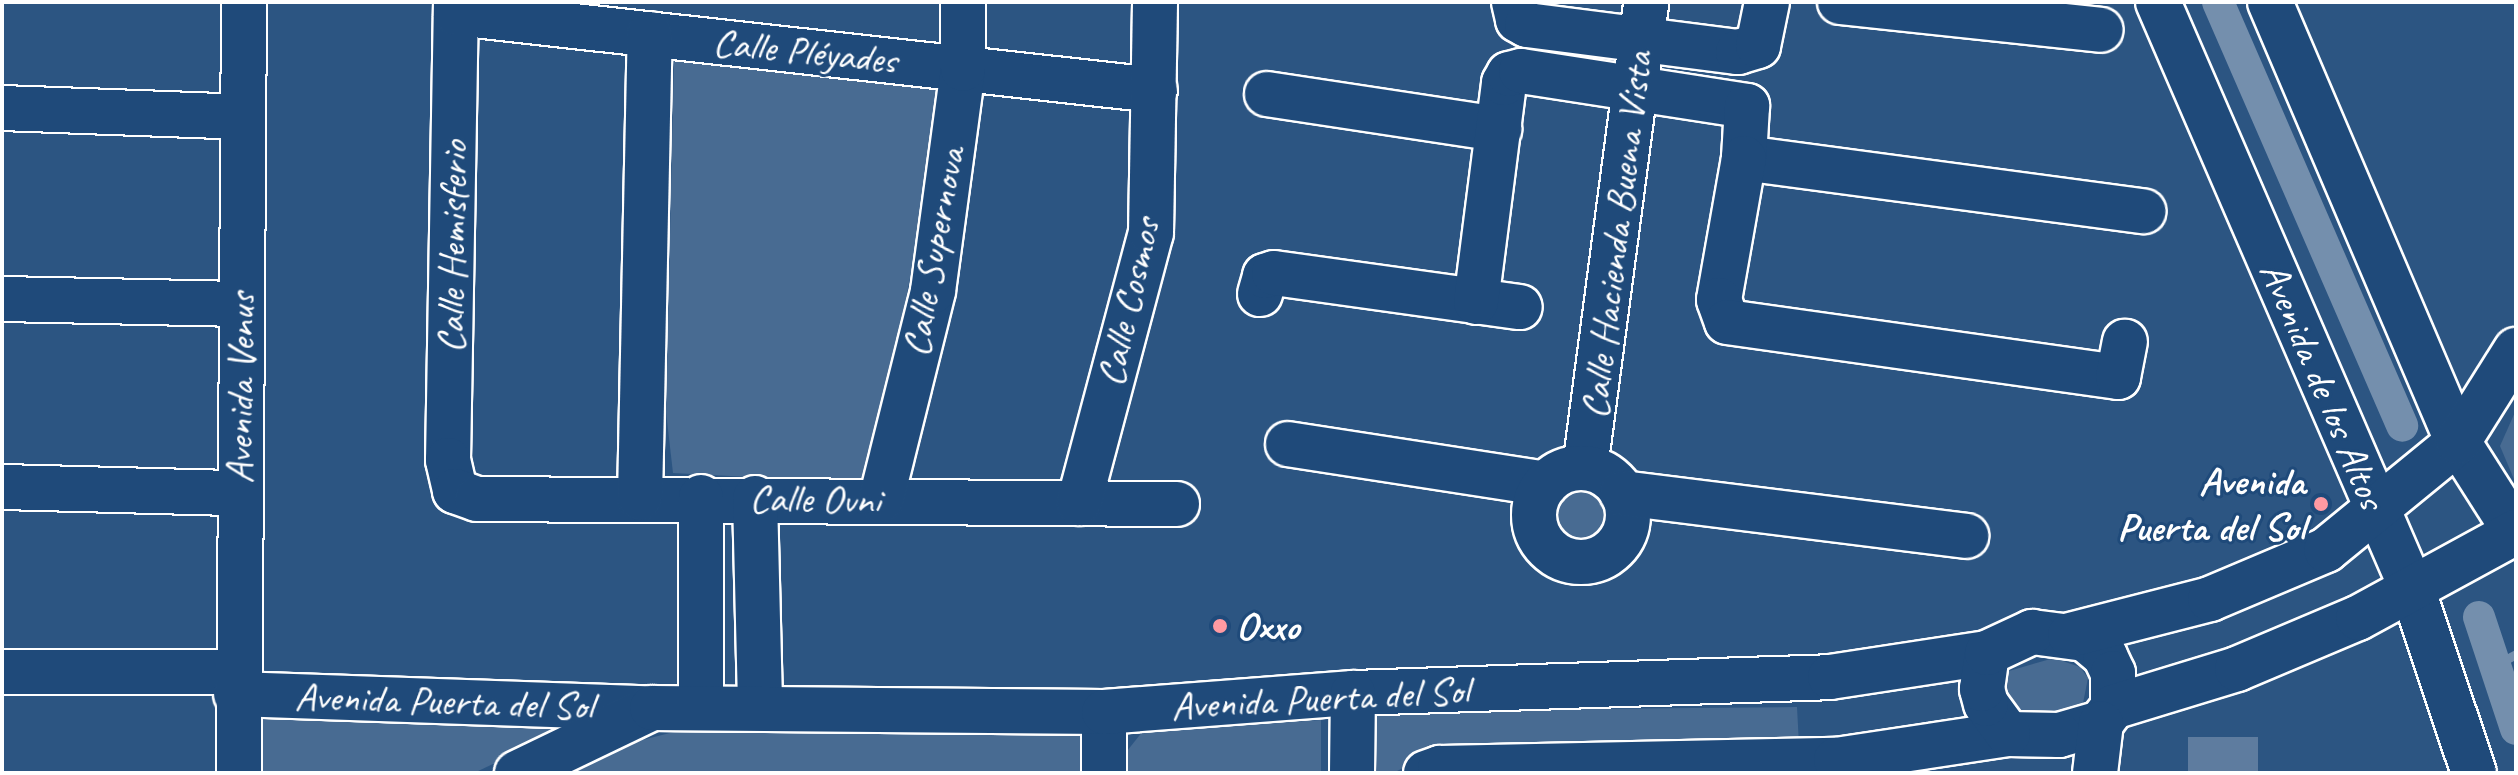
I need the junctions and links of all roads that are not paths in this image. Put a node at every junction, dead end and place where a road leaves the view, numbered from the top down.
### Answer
1 (244, 2) edge
2 (963, 2) edge
3 (1155, 2) edge
4 (1514, 2) edge
5 (1767, 2) edge
6 (1840, 2) edge
7 (2158, 2) edge
8 (2270, 2) edge
9 (456, 7) edge
10 (1644, 19) edge
11 (2101, 30) dead end
12 (650, 34) junction
13 (963, 69) junction
14 (1635, 85) junction
15 (1155, 90) junction
16 (1267, 94) dead end
17 (2, 108) edge
18 (243, 117) junction
19 (1499, 129) junction
20 (1744, 158) junction
21 (2143, 211) dead end
22 (1260, 294) dead end
23 (2, 299) edge
24 (1476, 302) junction
25 (241, 304) junction
26 (1520, 307) dead end
27 (2125, 342) dead end
28 (2516, 350) edge
29 (2458, 442) junction
30 (1288, 444) dead end
31 (1566, 476) junction
32 (2, 487) edge
33 (455, 491) joint
34 (239, 493) junction
35 (1622, 493) junction
36 (701, 497) junction
37 (640, 498) junction
38 (755, 498) junction
39 (881, 500) junction
40 (1079, 503) junction
41 (1177, 504) dead end
42 (2378, 512) junction
43 (2516, 532) edge
44 (1966, 536) dead end
45 (2413, 591) junction
46 (2070, 635) junction
47 (1987, 653) junction
48 (2, 672) edge
49 (236, 683) junction
50 (1353, 693) junction
51 (760, 705) junction
52 (701, 706) junction
53 (652, 708) junction
54 (1104, 712) junction
55 (2107, 715) junction
56 (2008, 734) junction
57 (239, 773) edge
58 (517, 773) edge
59 (1104, 773) edge
60 (1352, 773) edge
61 (1426, 773) edge
62 (2027, 773) edge
63 (2095, 773) edge
64 (2474, 773) edge

1 - 18 street, Avenida Venus
2 - 13 street, Calle Supernova
3 - 15 street, Calle Cosmos
4 - 10 street
5 - 10 street
6 - 11 street
7 - 42 street, Avenida de los Altos
8 - 29 street
9 - 12 street, Calle Pléyades
9 - 33 street, Calle Hemisferio
10 - 14 street, Calle Hacienda Buena Vista
12 - 13 street, Calle Pléyades
12 - 37 street
13 - 15 street, Calle Pléyades
13 - 39 street, Calle Supernova
14 - 19 street
14 - 20 street
14 - 31 street, Calle Hacienda Buena Vista
15 - 40 street, Calle Cosmos
16 - 19 street
17 - 18 street
18 - 25 street, Avenida Venus
19 - 24 street
20 - 21 street
20 - 27 street
22 - 24 street
23 - 25 street
24 - 26 street
25 - 34 street, Avenida Venus
28 - 29 street
29 - 42 street
29 - 43 street
30 - 31 street
31 - 35 street
31 - 35 street
32 - 34 street
33 - 37 street, Calle Ovni
34 - 49 street, Avenida Venus
35 - 44 street
36 - 37 street, Calle Ovni
36 - 38 street, Calle Ovni
36 - 52 street
38 - 39 street, Calle Ovni
38 - 51 street
39 - 40 street, Calle Ovni
40 - 41 street, Calle Ovni
42 - 45 street, Avenida de los Altos
42 - 46 street
43 - 45 street
45 - 55 street
45 - 64 street, Avenida de los Altos
46 - 47 street
46 - 55 street
47 - 50 street, Avenida Puerta del Sol
47 - 56 street
48 - 49 street, Avenida Puerta del Sol
49 - 53 street, Avenida Puerta del Sol
49 - 57 street, Avenida Venus
50 - 54 street, Avenida Puerta del Sol
50 - 60 street
51 - 52 street, Avenida Puerta del Sol
51 - 54 street, Avenida Puerta del Sol
52 - 53 street, Avenida Puerta del Sol
53 - 58 street, Avenida Puerta del Sol
54 - 59 street
55 - 56 street
55 - 63 street
56 - 61 street, Avenida Puerta del Sol
56 - 62 street

